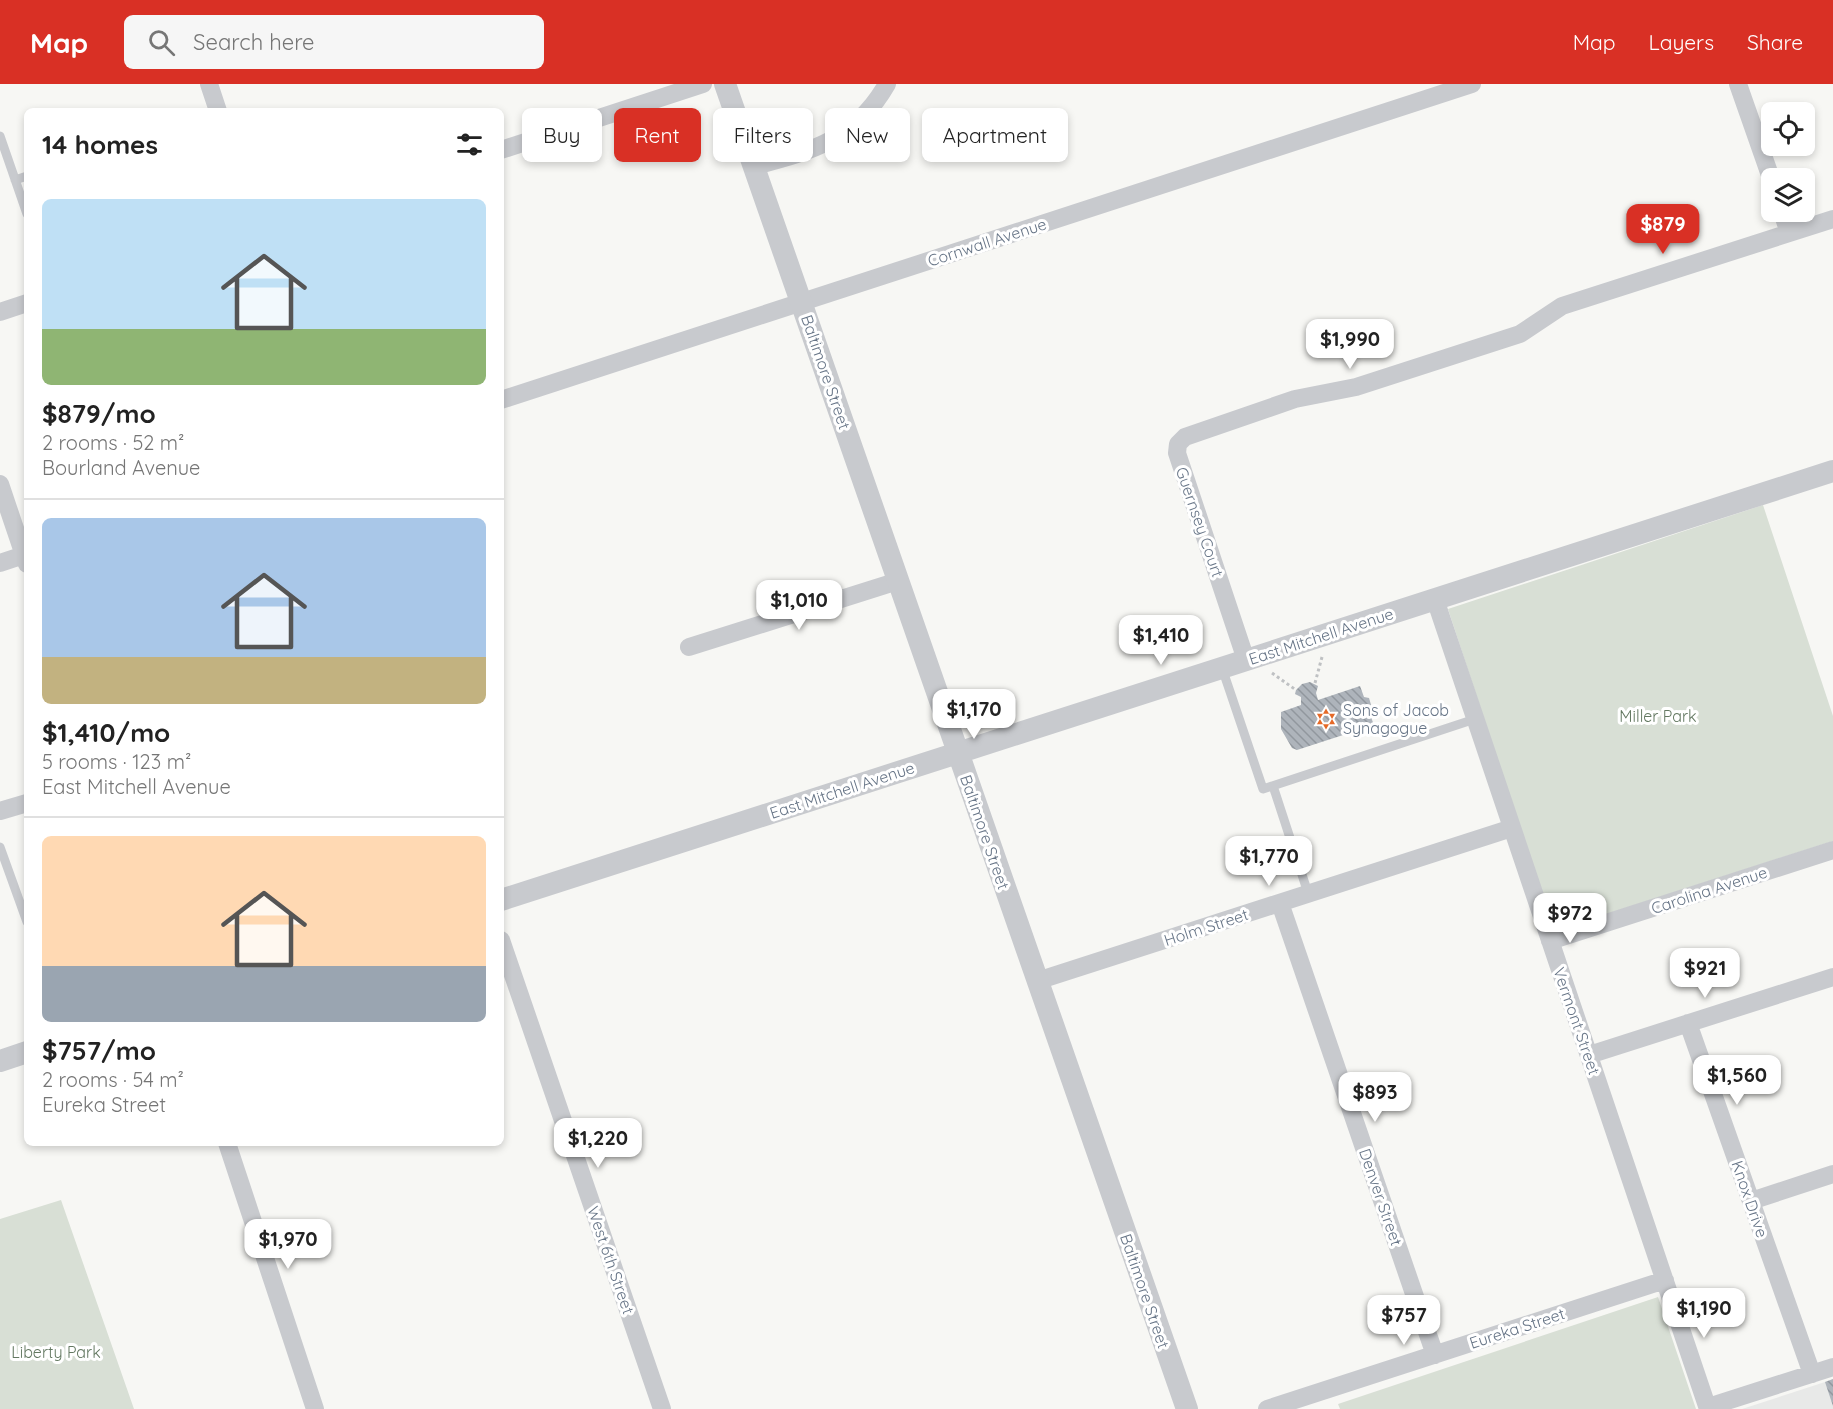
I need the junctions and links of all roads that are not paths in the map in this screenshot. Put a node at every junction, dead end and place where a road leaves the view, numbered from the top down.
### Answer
1 (208, 84) edge
2 (703, 84) edge
3 (726, 84) edge
4 (887, 84) edge
5 (1473, 84) edge
6 (1738, 84) edge
7 (217, 108) edge
8 (0, 136) edge
9 (504, 149) edge
10 (755, 166) junction
11 (1767, 168) edge
12 (24, 177) edge
13 (15, 180) junction
14 (24, 206) edge
15 (1833, 219) edge
16 (1785, 222) edge
17 (1789, 233) junction
18 (802, 302) junction
19 (24, 304) edge
20 (0, 312) edge
21 (504, 399) edge
22 (1833, 471) edge
23 (0, 484) edge
24 (24, 552) edge
25 (24, 558) edge
26 (0, 563) edge
27 (898, 581) junction
28 (1434, 599) junction
29 (689, 647) dead end
30 (1246, 660) junction
31 (1222, 668) junction
32 (1475, 719) junction
33 (957, 753) junction
34 (1273, 786) junction
35 (24, 804) edge
36 (0, 811) edge
37 (1512, 828) junction
38 (0, 847) edge
39 (1833, 850) edge
40 (1308, 893) junction
41 (504, 899) edge
42 (1280, 903) junction
43 (24, 914) edge
44 (1550, 941) junction
45 (504, 949) edge
46 (1833, 977) edge
47 (1037, 981) junction
48 (1688, 1023) junction
49 (24, 1053) edge
50 (1589, 1055) junction
51 (0, 1061) edge
52 (228, 1146) edge
53 (1833, 1174) edge
54 (1751, 1201) junction
55 (1665, 1280) junction
56 (1435, 1355) junction
57 (1833, 1367) edge
58 (1812, 1374) junction
59 (1708, 1408) edge
60 (315, 1409) edge
61 (662, 1409) edge
62 (1186, 1409) edge
63 (1267, 1409) edge

1 - 7 street
2 - 9 street
3 - 10 street, Baltimore Street
4 - 10 street
5 - 18 street, Cornwall Avenue
6 - 11 street
8 - 13 lane
10 - 18 street, Baltimore Street
12 - 13 lane
13 - 14 lane
15 - 17 street
16 - 17 street
17 - 30 street, Guernsey Court
18 - 21 street, Cornwall Avenue
18 - 27 street, Baltimore Street
19 - 20 street
22 - 28 street, East Mitchell Avenue
23 - 24 street
25 - 26 street
27 - 29 street
27 - 33 street, Baltimore Street
28 - 30 street, East Mitchell Avenue
28 - 32 street, Vermont Street
30 - 31 street, East Mitchell Avenue
31 - 33 street, East Mitchell Avenue
31 - 34 lane
32 - 34 lane
32 - 37 street, Vermont Street
33 - 41 street, East Mitchell Avenue
33 - 47 street, Baltimore Street
34 - 40 lane
35 - 36 street
37 - 40 street, Holm Street
37 - 44 street, Vermont Street
38 - 43 lane
39 - 44 street, Carolina Avenue
40 - 42 street, Holm Street
42 - 47 street, Holm Street
42 - 56 street, Denver Street
44 - 50 street, Vermont Street
45 - 61 street, West 6th Street
46 - 48 street
47 - 62 street, Baltimore Street
48 - 50 street
48 - 54 street, Knox Drive
49 - 51 street
50 - 55 street, Vermont Street
52 - 60 street
53 - 54 street
54 - 58 street, Knox Drive
55 - 56 street, Eureka Street
55 - 59 street, Vermont Street
56 - 63 street, Eureka Street
57 - 58 street
58 - 59 street

